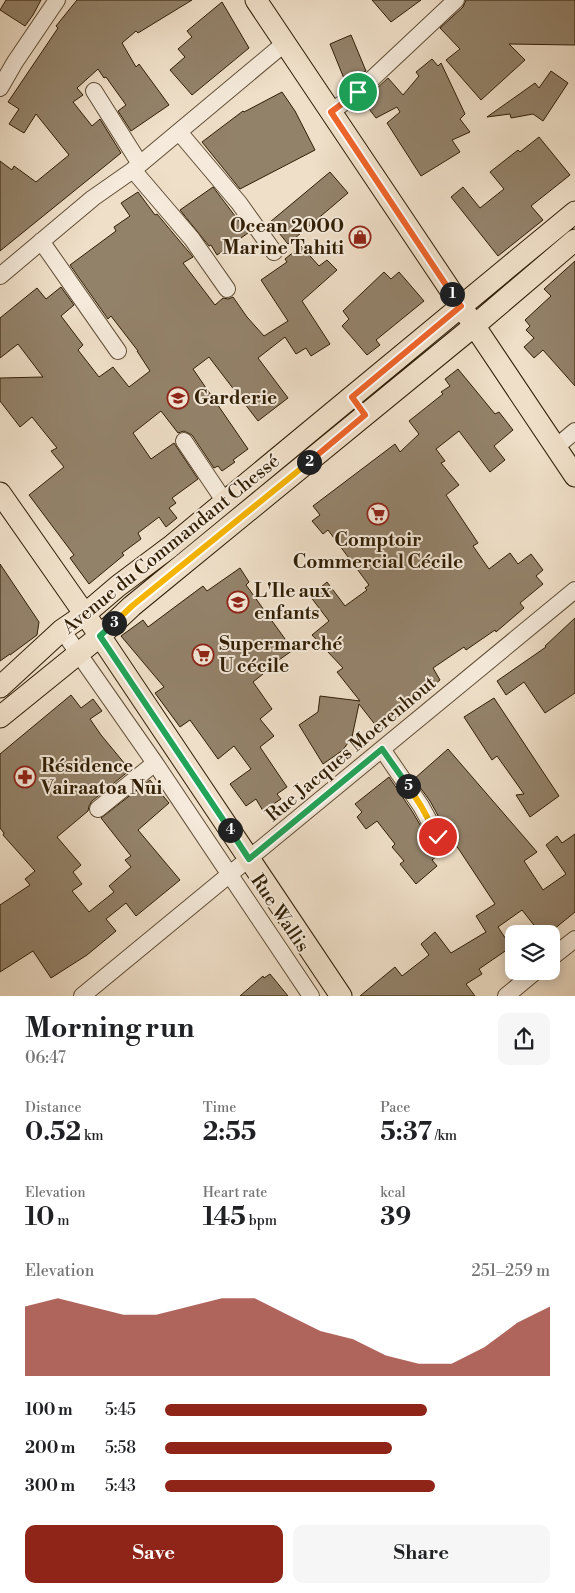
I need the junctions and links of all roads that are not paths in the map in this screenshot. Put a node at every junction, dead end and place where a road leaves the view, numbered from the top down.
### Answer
1 (57, 0) edge
2 (256, 0) edge
3 (456, 0) edge
4 (285, 43) junction
5 (0, 88) edge
6 (94, 91) dead end
7 (331, 112) junction
8 (179, 132) junction
9 (137, 167) junction
10 (575, 212) edge
11 (575, 240) edge
12 (41, 241) junction
13 (274, 252) dead end
14 (0, 276) edge
15 (226, 289) dead end
16 (461, 306) junction
17 (474, 326) junction
18 (118, 351) dead end
19 (352, 397) junction
20 (365, 415) junction
21 (575, 431) edge
22 (184, 441) dead end
23 (556, 447) junction
24 (575, 476) edge
25 (0, 493) edge
26 (225, 502) junction
27 (575, 590) edge
28 (84, 615) junction
29 (62, 630) junction
30 (100, 636) junction
31 (79, 653) junction
32 (0, 688) edge
33 (0, 717) edge
34 (382, 749) junction
35 (155, 763) junction
36 (98, 809) dead end
37 (438, 837) dead end
38 (249, 859) junction
39 (230, 875) junction
40 (575, 939) edge
41 (560, 951) edge
42 (525, 980) edge
43 (82, 996) edge
44 (311, 996) edge
45 (341, 996) edge
46 (506, 996) edge

1 - 5 street
2 - 4 main road
3 - 7 street
4 - 7 main road
4 - 8 street
6 - 9 street
7 - 16 main road
8 - 9 street
8 - 13 street
9 - 12 street
9 - 15 street
10 - 16 main road, Avenue du Commandant Chessé
11 - 17 main road
12 - 14 street
12 - 18 street
16 - 17 main road
16 - 19 main road, Avenue du Commandant Chessé
17 - 20 main road
17 - 23 main road
19 - 20 main road
19 - 26 main road, Avenue du Commandant Chessé
20 - 30 main road
21 - 23 street
22 - 26 street
23 - 24 main road
25 - 28 main road
26 - 28 main road, Avenue du Commandant Chessé
27 - 34 street, Rue Jacques Moerenhout
28 - 29 main road, Avenue du Commandant Chessé
28 - 30 main road
29 - 31 street, Rue Wallis
29 - 32 main road, Avenue du Commandant Chessé
30 - 31 main road
30 - 38 main road
31 - 33 main road
31 - 35 street, Rue Wallis
34 - 37 street
34 - 38 street, Rue Jacques Moerenhout
35 - 36 street
35 - 39 street, Rue Wallis
38 - 39 street, Rue Jacques Moerenhout
38 - 45 main road
39 - 43 street, Rue Jacques Moerenhout
39 - 44 street, Rue Wallis
40 - 41 street
42 - 46 street

